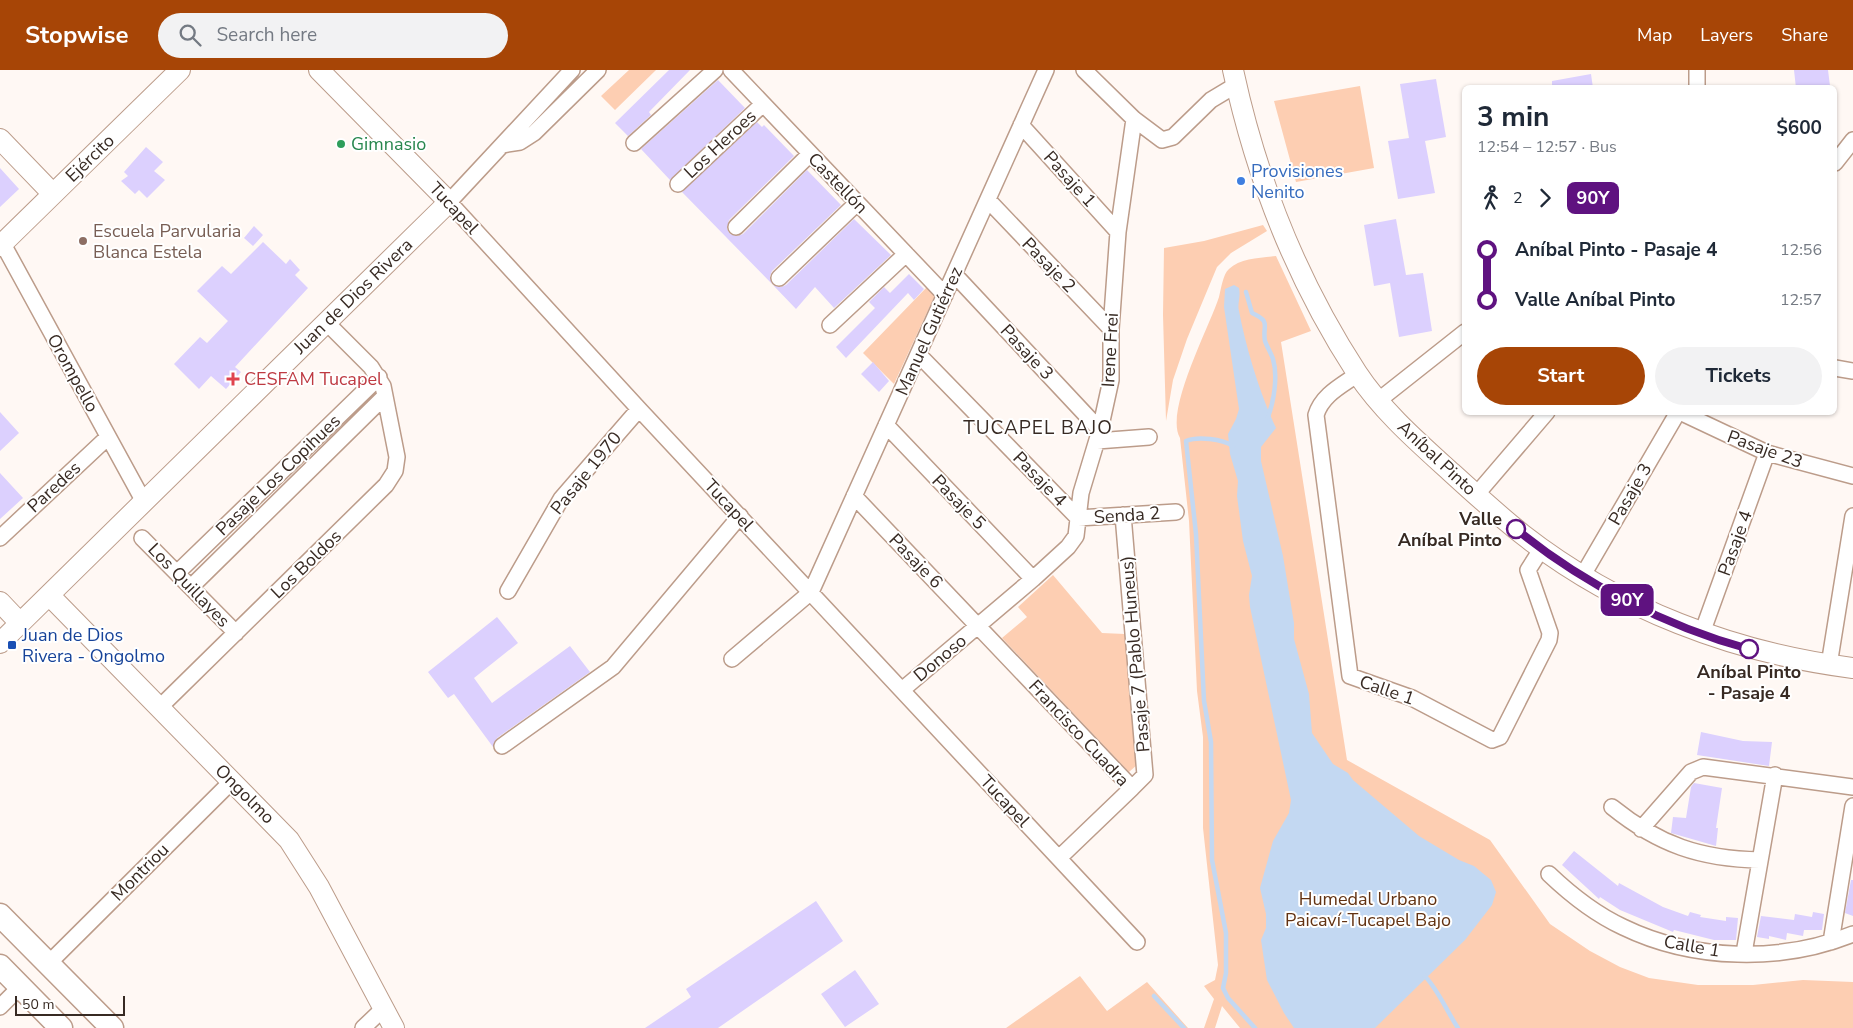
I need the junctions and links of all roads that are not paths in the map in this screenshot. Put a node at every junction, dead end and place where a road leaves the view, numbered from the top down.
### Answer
1 (180, 70) edge
2 (319, 70) edge
3 (572, 70) edge
4 (598, 70) edge
5 (716, 70) edge
6 (731, 70) edge
7 (1046, 70) edge
8 (1084, 70) edge
9 (1698, 70) edge
10 (1234, 78) edge
11 (1697, 85) edge
12 (763, 104) junction
13 (1134, 119) junction
14 (1021, 126) junction
15 (0, 139) edge
16 (1853, 140) edge
17 (634, 143) dead end
18 (502, 145) junction
19 (810, 154) junction
20 (1837, 160) edge
21 (678, 184) dead end
22 (53, 194) junction
23 (988, 200) junction
24 (449, 202) junction
25 (858, 203) junction
26 (736, 227) dead end
27 (1118, 232) junction
28 (1, 245) edge
29 (906, 254) junction
30 (954, 274) junction
31 (779, 278) dead end
32 (945, 295) junction
33 (326, 322) junction
34 (830, 325) dead end
35 (1111, 329) junction
36 (1462, 334) edge
37 (918, 354) junction
38 (1837, 368) edge
39 (1853, 371) edge
40 (1358, 374) junction
41 (379, 377) junction
42 (385, 396) junction
43 (1379, 400) junction
44 (639, 409) junction
45 (1544, 415) edge
46 (1677, 415) edge
47 (1686, 415) edge
48 (886, 425) junction
49 (1099, 435) junction
50 (108, 437) junction
51 (1149, 437) dead end
52 (1768, 453) junction
53 (1853, 476) edge
54 (1476, 495) junction
55 (854, 496) junction
56 (144, 502) junction
57 (1176, 512) dead end
58 (1123, 515) junction
59 (740, 516) junction
60 (1853, 516) edge
61 (1078, 518) junction
62 (0, 538) edge
63 (142, 538) dead end
64 (1542, 548) junction
65 (177, 573) junction
66 (1583, 575) junction
67 (1032, 579) junction
68 (191, 587) junction
69 (508, 591) dead end
70 (810, 592) junction
71 (49, 595) junction
72 (0, 602) edge
73 (20, 623) junction
74 (978, 626) junction
75 (236, 633) junction
76 (1702, 633) junction
77 (0, 643) edge
78 (732, 659) dead end
79 (1829, 665) junction
80 (1853, 668) edge
81 (902, 690) junction
82 (160, 708) junction
83 (502, 746) dead end
84 (1775, 775) junction
85 (232, 781) junction
86 (1853, 787) edge
87 (1132, 788) junction
88 (1853, 806) edge
89 (1612, 807) dead end
90 (1641, 829) junction
91 (1851, 832) edge
92 (1059, 858) junction
93 (1760, 860) junction
94 (1549, 874) dead end
95 (0, 915) edge
96 (1853, 934) edge
97 (1137, 942) dead end
98 (1830, 942) junction
99 (1744, 953) junction
100 (48, 964) junction
101 (0, 966) edge
102 (20, 987) junction
103 (0, 1007) edge
104 (384, 1008) junction
105 (61, 1028) edge
106 (112, 1028) edge
107 (363, 1028) edge
108 (394, 1028) edge

1 - 22 street, Ejército
2 - 24 street, Tucapel
3 - 18 street, Juan de Dios Rivera
4 - 18 street
5 - 17 street
6 - 12 street, Castellón
7 - 14 street, Manuel Gutiérrez
8 - 13 street
9 - 11 street
10 - 13 street
10 - 40 street, Aníbal Pinto
12 - 19 street, Castellón
12 - 21 street, Los Heroes
13 - 27 street, Irene Frei
14 - 23 street, Manuel Gutiérrez
14 - 27 street, Pasaje 1
15 - 22 street
16 - 20 street
18 - 24 street, Juan de Dios Rivera
19 - 25 street, Castellón
19 - 26 street
22 - 28 street, Ejército
23 - 30 street, Manuel Gutiérrez
23 - 35 street, Pasaje 2
24 - 33 street, Juan de Dios Rivera
24 - 44 street, Tucapel
25 - 29 street, Castellón
25 - 31 street
27 - 35 street, Irene Frei
28 - 50 street, Orompello
29 - 32 street, Castellón
29 - 34 street
30 - 32 street, Manuel Gutiérrez
30 - 49 street, Pasaje 3
32 - 37 street, Manuel Gutiérrez
33 - 41 street
33 - 56 street, Juan de Dios Rivera
35 - 49 street, Irene Frei
36 - 43 street
37 - 48 street, Manuel Gutiérrez
37 - 61 street, Pasaje 4
38 - 39 street
40 - 43 street, Aníbal Pinto
40 - 64 street, Calle 1
41 - 42 street, Los Boldos
41 - 65 street, Pasaje Los Copihues
42 - 68 street, Pasaje Los Copihues
42 - 75 street, Los Boldos
43 - 54 street, Aníbal Pinto
44 - 59 street, Tucapel
44 - 69 street, Pasaje 1970
45 - 54 street
46 - 66 street, Pasaje 3
47 - 52 street, Pasaje 23
48 - 55 street, Manuel Gutiérrez
48 - 67 street, Pasaje 5
49 - 51 street
49 - 61 street, Irene Frei
50 - 56 street, Orompello
50 - 62 street, Paredes
52 - 53 street, Pasaje 23
52 - 76 street, Pasaje 4
54 - 64 street, Aníbal Pinto
55 - 70 street, Manuel Gutiérrez
55 - 74 street, Pasaje 6
56 - 71 street, Juan de Dios Rivera
57 - 58 street, Senda 2
58 - 61 street, Senda 2
58 - 87 street, Pasaje 7 (Pablo Huneus)
59 - 70 street, Tucapel
59 - 83 street
60 - 79 street
61 - 67 street, Irene Frei
63 - 65 street, Los Quillayes
64 - 66 street, Aníbal Pinto
65 - 68 street, Los Quillayes
66 - 76 street, Aníbal Pinto
67 - 74 street, Irene Frei
68 - 75 street, Los Quillayes
70 - 78 street
70 - 81 street, Tucapel
71 - 73 street, Juan de Dios Rivera
71 - 82 street, Ongolmo
72 - 73 street
73 - 77 street, Juan de Dios Rivera
74 - 81 street, Donoso
74 - 87 street, Francisco Cuadra
75 - 82 street, Los Boldos
76 - 79 street, Aníbal Pinto
79 - 80 street, Aníbal Pinto
81 - 92 street, Tucapel
82 - 85 street, Ongolmo
84 - 86 street
84 - 90 street
84 - 93 street
85 - 100 street, Montriou
85 - 104 street, Ongolmo
87 - 92 street, Francisco Cuadra
88 - 91 street
89 - 90 street
90 - 93 street
91 - 98 street
92 - 97 street, Tucapel
93 - 99 street
94 - 99 street, Calle 1
95 - 100 main road
96 - 98 street, Calle 1
98 - 99 street, Calle 1
100 - 106 main road
101 - 102 main road
102 - 103 street
102 - 105 main road
104 - 107 street
104 - 108 street, Ongolmo

